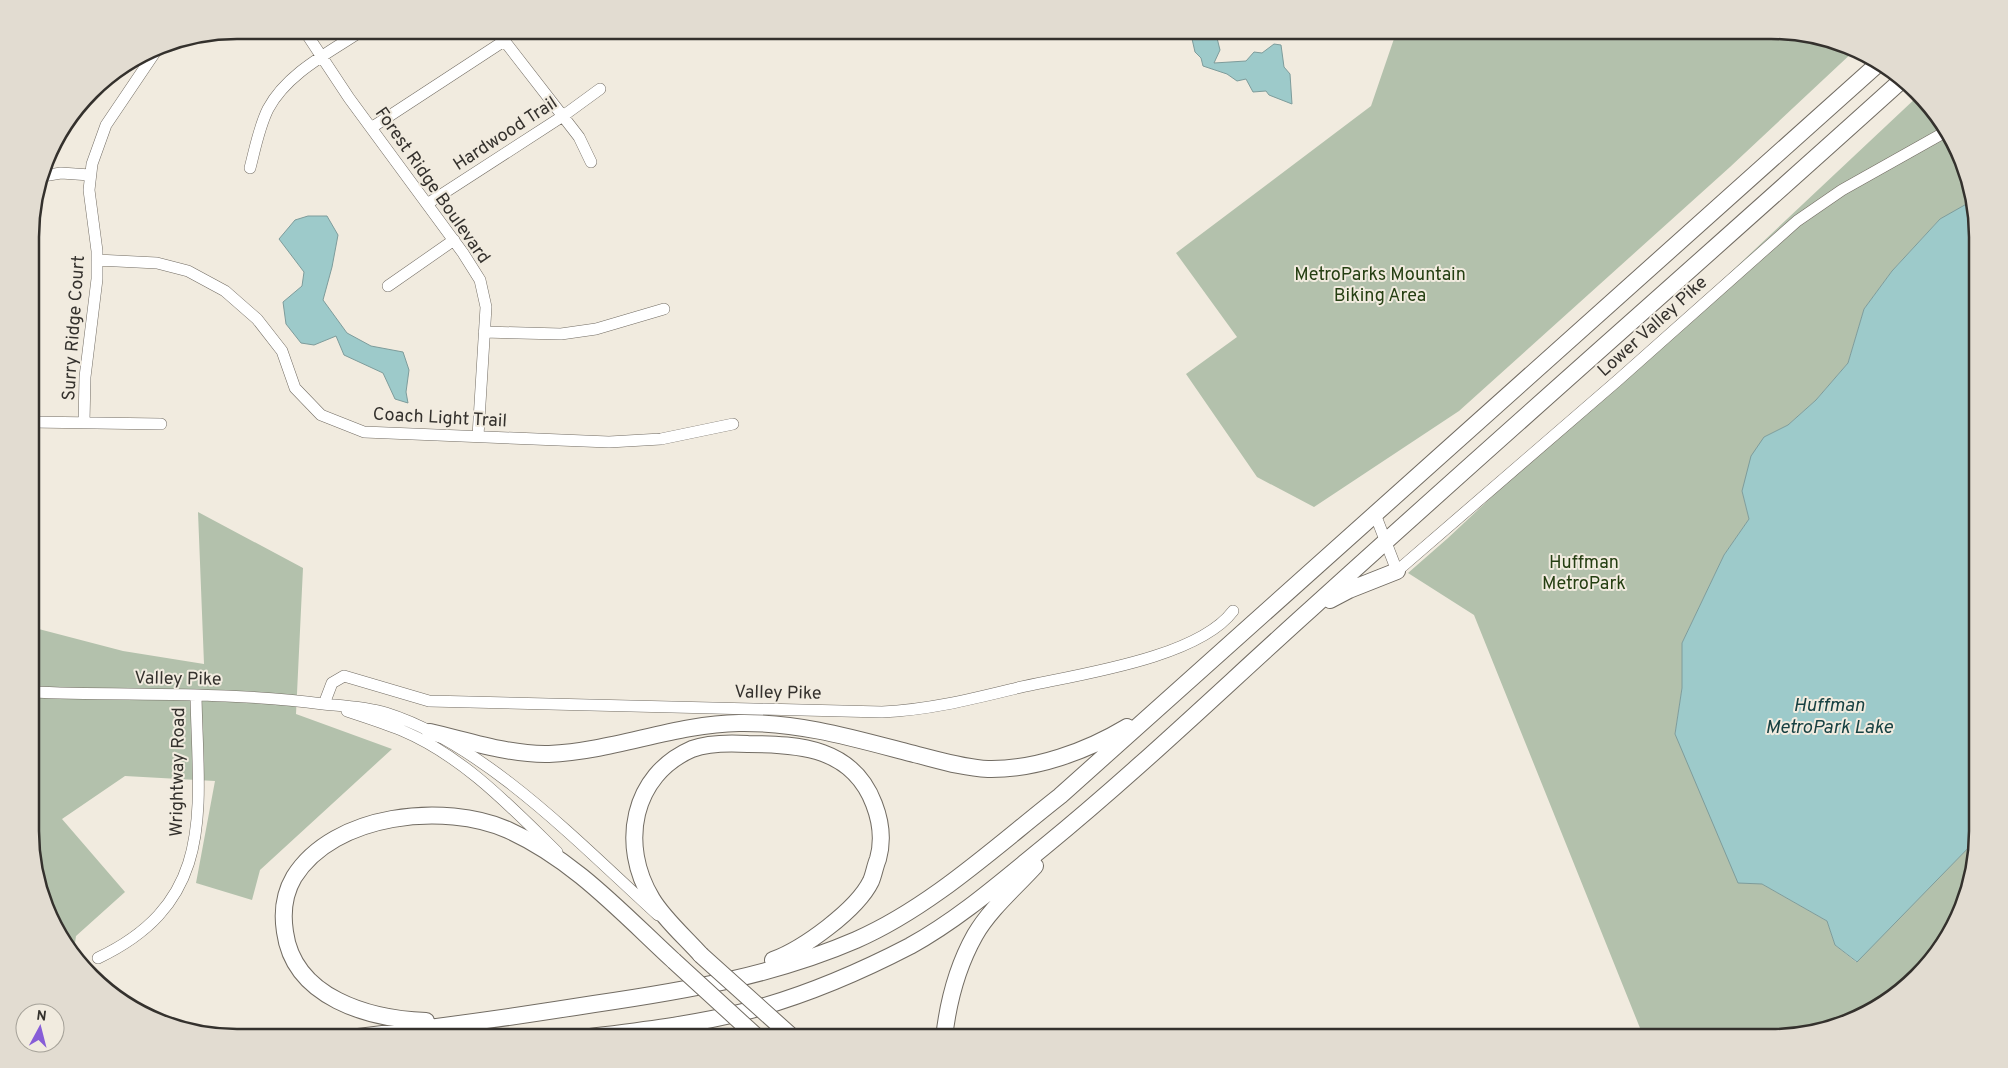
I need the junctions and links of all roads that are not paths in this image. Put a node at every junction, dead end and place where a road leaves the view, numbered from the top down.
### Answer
1 (310, 39) edge
2 (350, 39) edge
3 (504, 41) joint
4 (151, 58) edge
5 (322, 58) junction
6 (1873, 67) edge
7 (1898, 85) edge
8 (600, 89) dead end
9 (563, 116) junction
10 (371, 128) junction
11 (1941, 134) edge
12 (591, 162) dead end
13 (250, 168) dead end
14 (49, 175) edge
15 (90, 175) junction
16 (427, 204) junction
17 (454, 240) junction
18 (97, 260) junction
19 (388, 286) dead end
20 (664, 309) dead end
21 (484, 332) junction
22 (39, 422) edge
23 (84, 422) junction
24 (161, 424) dead end
25 (732, 424) dead end
26 (478, 436) junction
27 (1375, 514) junction
28 (1386, 542) junction
29 (1397, 571) junction
30 (1310, 609) junction
31 (1233, 612) dead end
32 (39, 692) edge
33 (196, 696) junction
34 (324, 704) junction
35 (1153, 711) junction
36 (430, 732) junction
37 (1080, 818) junction
38 (580, 875) junction
39 (701, 956) junction
40 (98, 958) dead end
41 (710, 984) junction
42 (745, 1012) junction
43 (473, 1023) junction
44 (424, 1029) edge
45 (653, 1029) edge
46 (695, 1029) edge
47 (748, 1029) edge
48 (784, 1029) edge
49 (945, 1029) edge

1 - 5 street, Forest Ridge Boulevard
2 - 5 street
3 - 9 street
3 - 10 street
4 - 15 street, Surry Ridge Court
5 - 10 street, Forest Ridge Boulevard
5 - 13 street
6 - 27 highway
7 - 28 highway
8 - 9 street, Hardwood Trail
9 - 12 street
9 - 16 street, Hardwood Trail
10 - 16 street, Forest Ridge Boulevard
11 - 29 street, Lower Valley Pike
14 - 15 street
15 - 18 street, Surry Ridge Court
16 - 17 street, Forest Ridge Boulevard
17 - 19 street
17 - 21 street, Forest Ridge Boulevard
18 - 23 street, Surry Ridge Court
18 - 26 street, Coach Light Trail
20 - 21 street
21 - 26 street, Forest Ridge Boulevard
22 - 23 street
23 - 24 street
25 - 26 street, Coach Light Trail
27 - 28 street
27 - 35 highway
28 - 29 street
28 - 30 highway
29 - 30 highway
30 - 37 highway
31 - 34 street, Valley Pike
32 - 33 street, Valley Pike
33 - 34 street, Valley Pike
33 - 40 street, Wrightway Road
34 - 36 street, Valley Pike
34 - 38 street, Valley Pike
35 - 36 highway
35 - 41 highway
36 - 39 street, Valley Pike
37 - 42 highway
37 - 49 highway
38 - 43 highway
38 - 47 highway, bridge
39 - 41 highway
39 - 48 highway, bridge
41 - 43 highway
42 - 45 highway
42 - 46 highway
43 - 44 highway

